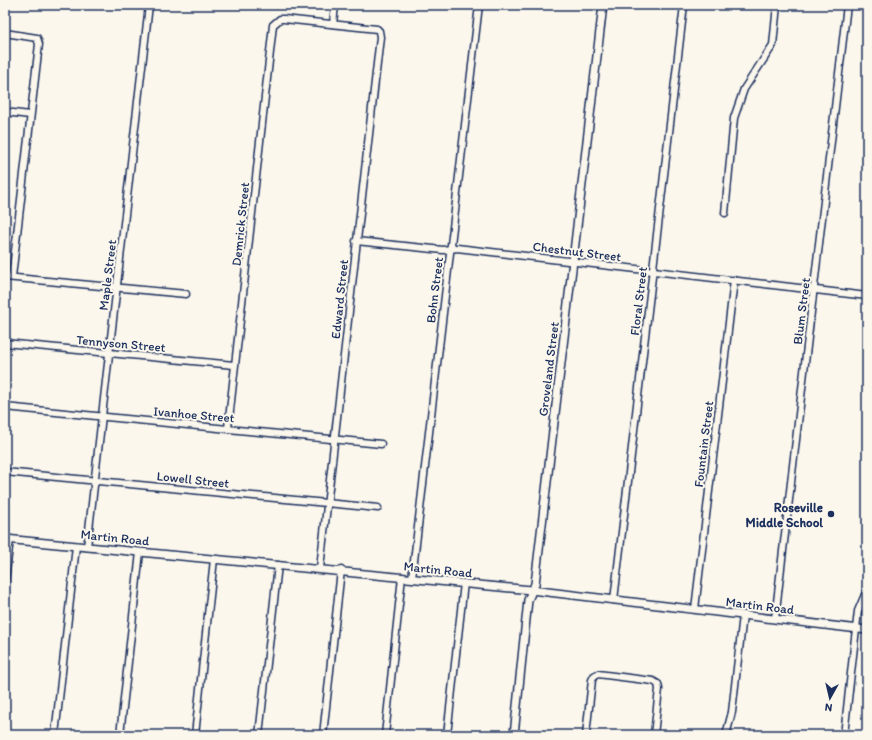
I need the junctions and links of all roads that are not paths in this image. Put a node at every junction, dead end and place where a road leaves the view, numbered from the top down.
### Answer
1 (149, 5) edge
2 (335, 5) edge
3 (479, 5) edge
4 (603, 5) edge
5 (684, 5) edge
6 (777, 5) edge
7 (847, 5) edge
8 (333, 24) junction
9 (5, 33) edge
10 (5, 112) edge
11 (30, 114) junction
12 (724, 213) dead end
13 (356, 241) junction
14 (450, 249) junction
15 (573, 262) junction
16 (652, 271) junction
17 (8, 277) edge
18 (734, 280) junction
19 (116, 288) junction
20 (814, 290) junction
21 (186, 294) dead end
22 (867, 296) edge
23 (5, 343) edge
24 (109, 353) junction
25 (234, 365) junction
26 (5, 407) edge
27 (102, 417) junction
28 (228, 428) junction
29 (334, 439) junction
30 (381, 444) dead end
31 (5, 472) edge
32 (94, 481) junction
33 (326, 503) junction
34 (378, 508) dead end
35 (7, 539) edge
36 (76, 546) junction
37 (87, 547) junction
38 (140, 552) junction
39 (214, 559) junction
40 (278, 565) junction
41 (320, 568) junction
42 (341, 570) junction
43 (402, 577) junction
44 (412, 578) junction
45 (5, 581) edge
46 (464, 583) junction
47 (531, 590) junction
48 (867, 590) edge
49 (614, 600) junction
50 (695, 610) junction
51 (743, 615) junction
52 (775, 619) junction
53 (855, 629) junction
54 (867, 630) edge
55 (55, 735) edge
56 (120, 735) edge
57 (195, 735) edge
58 (259, 735) edge
59 (323, 735) edge
60 (385, 735) edge
61 (447, 735) edge
62 (514, 735) edge
63 (586, 735) edge
64 (654, 735) edge
65 (726, 735) edge
66 (844, 735) edge

1 - 19 street, Maple Street
2 - 8 street
3 - 14 street, Bohn Street
4 - 15 street, Groveland Street
5 - 16 street, Floral Street
6 - 12 street
7 - 20 street, Blum Street
8 - 13 street, Edward Street
8 - 25 street, Demrick Street
9 - 11 street
10 - 11 street
11 - 17 street
13 - 14 street, Chestnut Street
13 - 29 street, Edward Street
14 - 15 street, Chestnut Street
14 - 44 street, Bohn Street
15 - 16 street, Chestnut Street
15 - 47 street, Groveland Street
16 - 18 street, Chestnut Street
16 - 49 street, Floral Street
17 - 19 street
18 - 20 street, Chestnut Street
18 - 50 street, Fountain Street
19 - 21 street
19 - 24 street, Maple Street
20 - 22 street, Chestnut Street
20 - 52 street, Blum Street
23 - 24 street, Tennyson Street
24 - 25 street, Tennyson Street
24 - 27 street, Maple Street
25 - 28 street, Demrick Street
26 - 27 street, Ivanhoe Street
27 - 28 street, Ivanhoe Street
27 - 32 street, Maple Street
28 - 29 street, Ivanhoe Street
29 - 30 street, Ivanhoe Street
29 - 33 street, Edward Street
31 - 32 street, Lowell Street
32 - 33 street, Lowell Street
32 - 37 street, Maple Street
33 - 34 street, Lowell Street
33 - 41 street, Edward Street
35 - 36 street, Martin Road
35 - 45 street
36 - 37 street, Martin Road
36 - 55 street
37 - 38 street, Martin Road
38 - 39 street, Martin Road
38 - 56 street
39 - 40 street, Martin Road
39 - 57 street
40 - 41 street, Martin Road
40 - 58 street
41 - 42 street, Martin Road
42 - 43 street, Martin Road
42 - 59 street
43 - 44 street, Martin Road
43 - 60 street
44 - 46 street, Martin Road
46 - 47 street, Martin Road
46 - 61 street
47 - 49 street, Martin Road
47 - 62 street, Groveland Street
48 - 53 street
49 - 50 street, Martin Road
50 - 51 street, Martin Road
51 - 52 street, Martin Road
51 - 65 street
52 - 53 street, Martin Road
53 - 54 street, Martin Road
53 - 66 street
63 - 64 street

